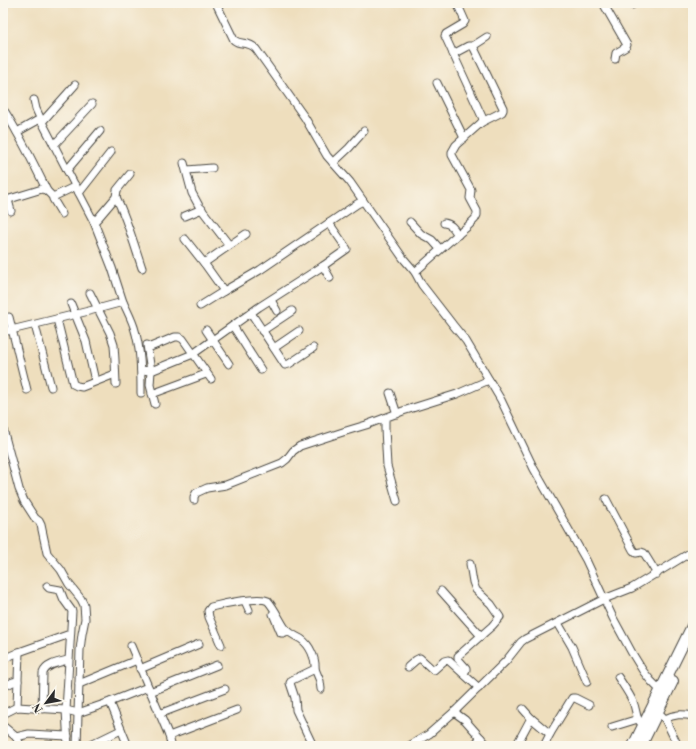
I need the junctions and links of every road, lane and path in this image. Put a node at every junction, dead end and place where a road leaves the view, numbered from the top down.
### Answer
1 (216, 3) edge
2 (457, 3) edge
3 (603, 3) edge
4 (487, 37) dead end
5 (473, 46) junction
6 (453, 54) junction
7 (615, 59) dead end
8 (437, 83) dead end
9 (75, 85) dead end
10 (34, 100) dead end
11 (92, 104) dead end
12 (5, 112) dead end
13 (41, 120) junction
14 (482, 122) junction
15 (100, 131) dead end
16 (364, 131) dead end
17 (17, 132) junction
18 (464, 138) junction
19 (54, 145) junction
20 (111, 152) dead end
21 (184, 163) dead end
22 (333, 163) junction
23 (212, 168) dead end
24 (67, 170) junction
25 (187, 170) junction
26 (130, 174) dead end
27 (77, 190) junction
28 (47, 191) junction
29 (116, 196) junction
30 (53, 198) junction
31 (6, 201) edge
32 (363, 201) junction
33 (202, 209) junction
34 (11, 211) dead end
35 (62, 214) dead end
36 (185, 216) dead end
37 (94, 222) junction
38 (410, 222) dead end
39 (329, 223) junction
40 (444, 223) dead end
41 (246, 234) dead end
42 (458, 235) junction
43 (185, 239) dead end
44 (229, 245) junction
45 (440, 249) junction
46 (204, 263) junction
47 (323, 266) junction
48 (142, 268) dead end
49 (415, 272) junction
50 (330, 278) dead end
51 (224, 291) junction
52 (90, 293) dead end
53 (271, 300) junction
54 (123, 302) junction
55 (71, 304) dead end
56 (200, 306) dead end
57 (98, 309) junction
58 (277, 311) dead end
59 (292, 311) dead end
60 (251, 313) junction
61 (74, 314) junction
62 (9, 317) dead end
63 (57, 319) junction
64 (35, 324) junction
65 (233, 326) junction
66 (12, 330) junction
67 (206, 330) dead end
68 (262, 331) junction
69 (300, 331) dead end
70 (3, 332) edge
71 (213, 340) junction
72 (274, 348) junction
73 (313, 348) dead end
74 (193, 354) junction
75 (229, 364) dead end
76 (141, 370) junction
77 (261, 370) dead end
78 (151, 371) junction
79 (116, 374) junction
80 (489, 380) junction
81 (95, 381) junction
82 (116, 384) dead end
83 (51, 387) dead end
84 (26, 390) dead end
85 (141, 393) dead end
86 (390, 393) dead end
87 (152, 394) junction
88 (154, 404) dead end
89 (396, 414) junction
90 (385, 418) junction
91 (3, 432) edge
92 (606, 498) dead end
93 (194, 500) dead end
94 (397, 501) dead end
95 (693, 551) edge
96 (470, 564) dead end
97 (657, 574) junction
98 (47, 586) dead end
99 (441, 591) dead end
100 (604, 599) junction
101 (245, 601) junction
102 (250, 610) dead end
103 (272, 613) dead end
104 (558, 623) junction
105 (693, 624) edge
106 (288, 631) junction
107 (70, 634) junction
108 (481, 636) junction
109 (693, 640) edge
110 (199, 644) dead end
111 (221, 645) dead end
112 (131, 646) dead end
113 (19, 652) junction
114 (3, 659) edge
115 (68, 660) junction
116 (137, 660) junction
117 (217, 665) dead end
118 (408, 667) dead end
119 (140, 669) junction
120 (315, 669) junction
121 (463, 673) junction
122 (618, 677) dead end
123 (18, 681) junction
124 (587, 682) dead end
125 (79, 684) junction
126 (3, 686) edge
127 (479, 688) junction
128 (149, 689) junction
129 (225, 689) dead end
130 (321, 689) dead end
131 (660, 690) junction
132 (110, 702) junction
133 (588, 704) dead end
134 (17, 707) junction
135 (42, 709) junction
136 (523, 709) dead end
137 (237, 710) dead end
138 (72, 711) junction
139 (454, 712) junction
140 (3, 714) edge
141 (159, 714) junction
142 (661, 715) junction
143 (693, 716) edge
144 (531, 718) junction
145 (640, 722) junction
146 (3, 726) edge
147 (612, 727) dead end
148 (121, 730) junction
149 (550, 734) junction
150 (68, 736) junction
151 (168, 736) junction
152 (16, 737) junction
153 (423, 738) junction
154 (481, 738) junction
155 (170, 745) edge
156 (21, 746) edge
157 (68, 746) edge
158 (76, 746) edge
159 (88, 746) edge
160 (128, 746) edge
161 (313, 746) edge
162 (410, 746) edge
163 (419, 746) edge
164 (473, 746) edge
165 (488, 746) edge
166 (516, 746) edge
167 (544, 746) edge
168 (633, 746) edge
169 (641, 746) edge
170 (678, 746) edge

1 - 22 street
2 - 6 street
3 - 7 street
4 - 5 street
5 - 6 street
5 - 14 street
6 - 14 street
8 - 18 street
9 - 13 street
10 - 13 street
11 - 19 street
12 - 17 street
13 - 17 street
13 - 19 street
14 - 18 street
15 - 24 street
16 - 22 street
17 - 28 street
18 - 42 street
19 - 24 street
20 - 27 street
21 - 25 street
22 - 32 street
23 - 25 street
24 - 27 street
25 - 33 street
26 - 29 street
27 - 30 street
27 - 37 street
28 - 30 street
28 - 31 street
29 - 37 street
29 - 48 street
30 - 35 street
31 - 34 street
32 - 39 street
32 - 49 street
33 - 36 street
33 - 44 street
37 - 54 street
38 - 45 street
39 - 47 street
39 - 51 street
40 - 42 street
41 - 44 street
42 - 45 street
43 - 46 street
44 - 46 street
45 - 49 street
46 - 51 street
47 - 50 street
47 - 53 street
49 - 80 street
51 - 56 street
52 - 57 street
53 - 58 street
53 - 60 street
54 - 57 street
54 - 76 street
55 - 61 street
57 - 61 street
57 - 79 street
59 - 68 street
60 - 65 street
60 - 68 street
61 - 63 street
61 - 81 street
62 - 66 street
63 - 64 street
63 - 81 street
64 - 66 street
64 - 83 street
65 - 71 street
65 - 77 street
66 - 70 street
66 - 84 street
67 - 71 street
68 - 72 street
69 - 72 street
71 - 74 street
71 - 75 street
72 - 73 street
74 - 78 street
74 - 78 street
74 - 87 street
76 - 78 street
76 - 85 street
78 - 87 street
79 - 81 street
79 - 82 street
80 - 89 street
80 - 100 street
86 - 89 street
87 - 88 street
89 - 90 street
90 - 93 street
90 - 94 street
91 - 125 street
92 - 97 street
95 - 97 street
96 - 108 street
97 - 100 street
98 - 107 street
99 - 108 street
100 - 104 street
100 - 131 street
101 - 102 street
101 - 106 street
101 - 111 street
103 - 106 street
104 - 124 street
104 - 127 street
105 - 131 highway
106 - 120 street
107 - 113 street
107 - 115 street
108 - 121 street
109 - 142 highway
110 - 119 street
112 - 116 street
113 - 114 street
113 - 123 street
115 - 135 street
115 - 138 street
116 - 119 street
116 - 125 street
117 - 128 street
118 - 121 street
119 - 128 street
120 - 130 street
120 - 161 street
121 - 127 street
122 - 145 street
123 - 126 street
123 - 134 street
125 - 138 street
127 - 139 street
128 - 132 street
128 - 141 street
129 - 141 street
131 - 145 highway
132 - 138 street
132 - 148 street
133 - 149 street
134 - 135 street
134 - 140 street
135 - 138 street
136 - 144 street
137 - 151 street
138 - 150 street
138 - 158 street
139 - 153 street
139 - 154 street
141 - 151 street
142 - 143 street
142 - 169 highway
142 - 170 street
144 - 149 street
144 - 166 street
145 - 147 street
145 - 168 highway
146 - 152 street
148 - 159 street
148 - 160 street
149 - 167 street
150 - 152 street
150 - 157 street
151 - 155 street
152 - 156 street
153 - 162 street
153 - 163 street
154 - 164 street
154 - 165 street

